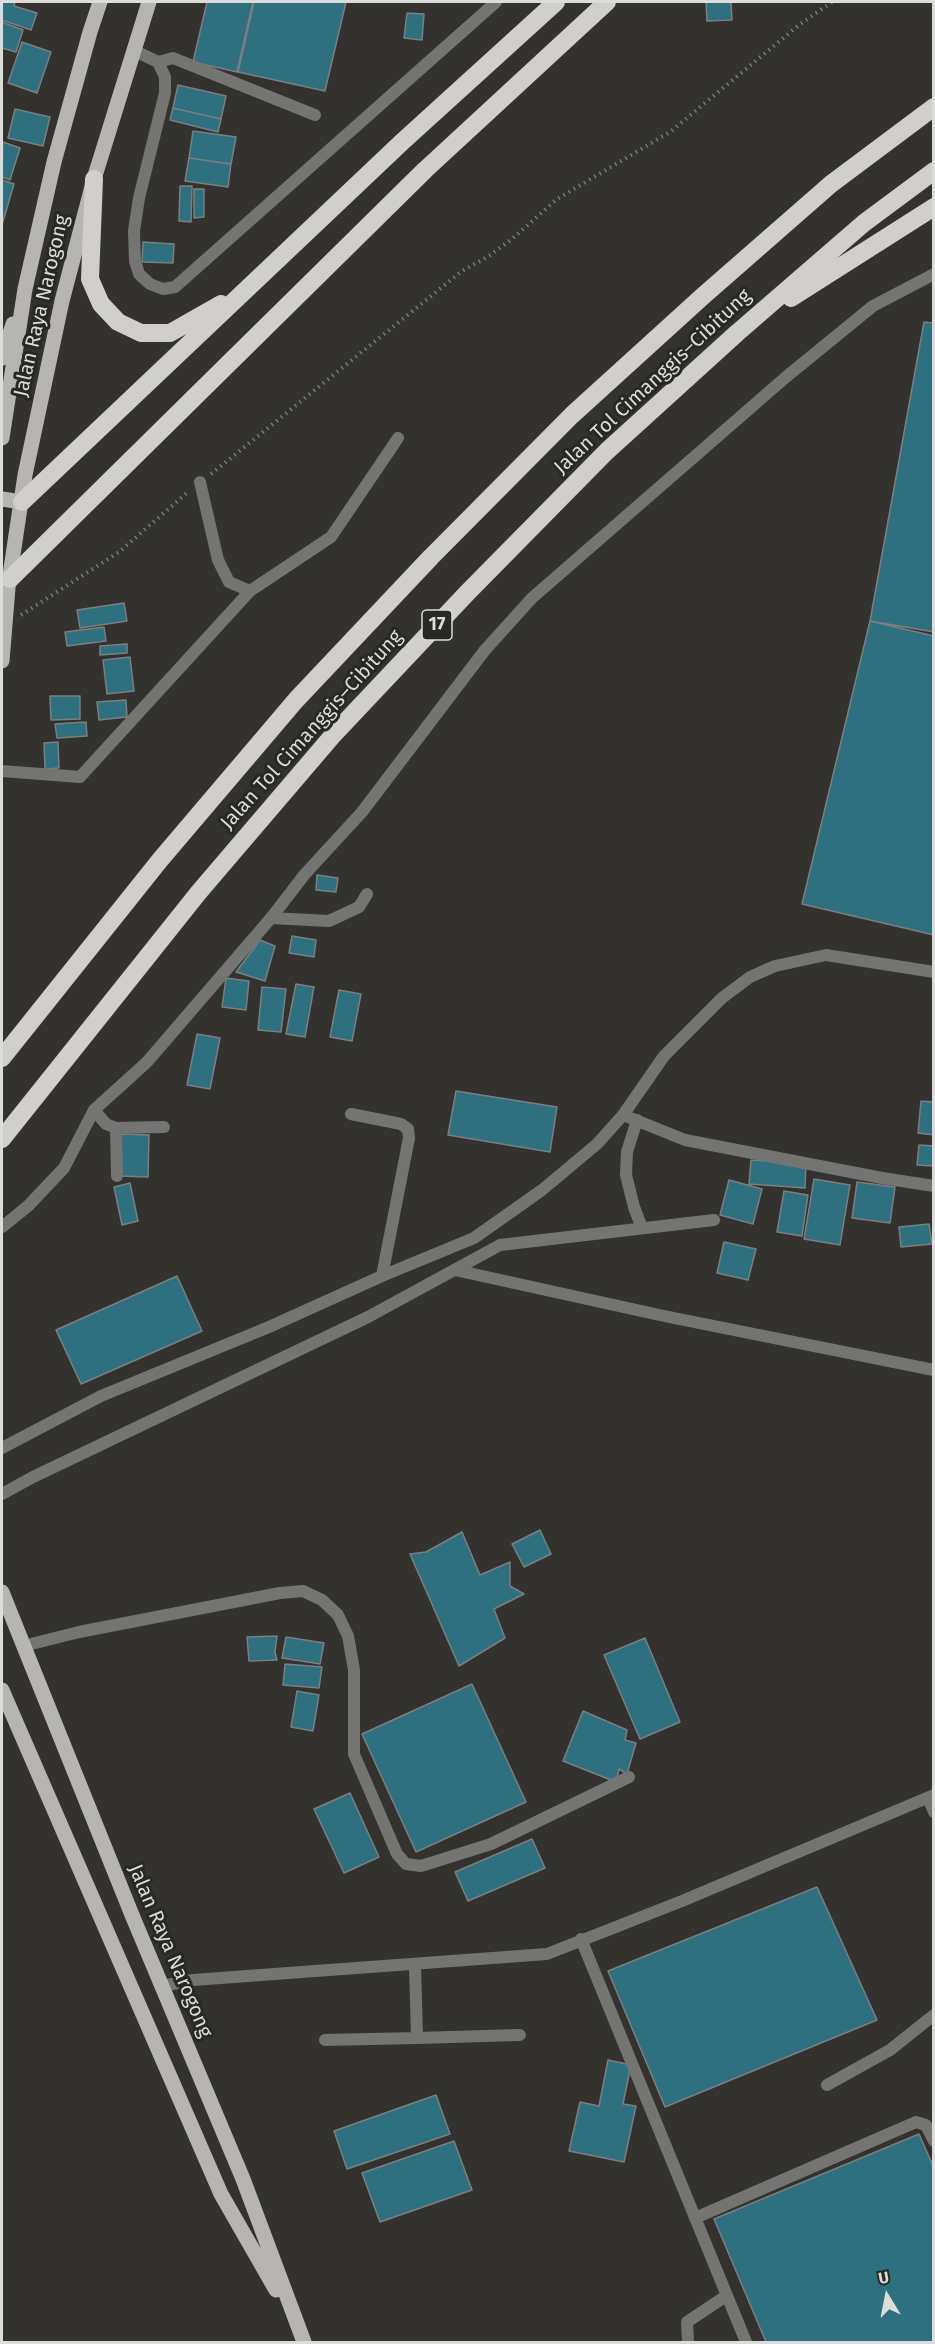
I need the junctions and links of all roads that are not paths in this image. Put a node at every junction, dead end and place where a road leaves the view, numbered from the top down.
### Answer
1 (100, 2) edge
2 (149, 2) edge
3 (496, 2) edge
4 (556, 2) edge
5 (607, 2) edge
6 (133, 50) junction
7 (158, 62) junction
8 (933, 107) edge
9 (315, 115) dead end
10 (933, 171) edge
11 (94, 179) junction
12 (933, 207) edge
13 (933, 274) edge
14 (25, 288) junction
15 (245, 291) junction
16 (736, 333) junction
17 (2, 355) edge
18 (2, 438) edge
19 (398, 438) dead end
20 (200, 482) road end
21 (2, 499) edge
22 (21, 502) junction
23 (6, 578) edge
24 (250, 591) junction
25 (2, 661) edge
26 (2, 771) edge
27 (367, 894) dead end
28 (270, 918) junction
29 (933, 972) edge
30 (2, 1058) edge
31 (94, 1110) junction
32 (351, 1114) dead end
33 (623, 1115) junction
34 (637, 1120) junction
35 (164, 1127) dead end
36 (116, 1128) junction
37 (2, 1139) edge
38 (117, 1176) dead end
39 (933, 1186) edge
40 (714, 1220) dead end
41 (2, 1227) edge
42 (642, 1228) junction
43 (454, 1270) junction
44 (382, 1276) junction
45 (933, 1370) edge
46 (2, 1448) edge
47 (2, 1494) edge
48 (2, 1592) edge
49 (23, 1646) junction
50 (2, 1690) edge
51 (6, 1713) edge
52 (629, 1777) dead end
53 (930, 1797) edge
54 (933, 1812) edge
55 (581, 1939) junction
56 (415, 1964) junction
57 (162, 1986) junction
58 (933, 2015) edge
59 (520, 2035) dead end
60 (417, 2038) junction
61 (325, 2040) dead end
62 (827, 2085) dead end
63 (933, 2141) edge
64 (695, 2218) junction
65 (726, 2296) junction
66 (297, 2326) junction
67 (304, 2343) edge
68 (688, 2343) edge
69 (746, 2343) edge

1 - 14 main road, Jalan Raya Narogong
2 - 6 main road, Jalan Raya Narogong
3 - 7 street
4 - 15 highway
5 - 23 highway
6 - 7 street
6 - 11 main road, Jalan Raya Narogong
7 - 9 street
8 - 30 highway, Jalan Tol Cimanggis–Cibitung
10 - 16 highway, Jalan Tol Cimanggis–Cibitung / 17
11 - 15 highway
11 - 22 main road, Jalan Raya Narogong
12 - 16 highway
13 - 28 street
14 - 17 main road
14 - 18 main road, Jalan Raya Narogong
15 - 22 highway
16 - 37 highway, Jalan Tol Cimanggis–Cibitung / 17
19 - 24 street
20 - 24 street
21 - 22 main road
22 - 23 main road, Jalan Raya Narogong
23 - 25 main road, Jalan Raya Narogong
24 - 26 street
27 - 28 street
28 - 31 street
29 - 33 street
31 - 36 street
31 - 41 street
32 - 44 street
33 - 34 street
33 - 44 street
34 - 39 street
34 - 42 street
35 - 36 street
36 - 38 street
40 - 42 street
42 - 43 street
43 - 45 street
43 - 47 street
44 - 46 street
48 - 49 main road, Jalan Raya Narogong
49 - 52 street
49 - 57 main road, Jalan Raya Narogong
50 - 51 main road, Jalan Raya Narogong
51 - 66 main road, Jalan Raya Narogong
53 - 54 street
53 - 55 street
55 - 56 street
55 - 64 street
56 - 57 street
56 - 60 street
57 - 66 main road, Jalan Raya Narogong
58 - 62 street
59 - 60 street
60 - 61 street
63 - 64 street
64 - 65 street
65 - 68 street
65 - 69 street
66 - 67 main road, Jalan Raya Narogong

